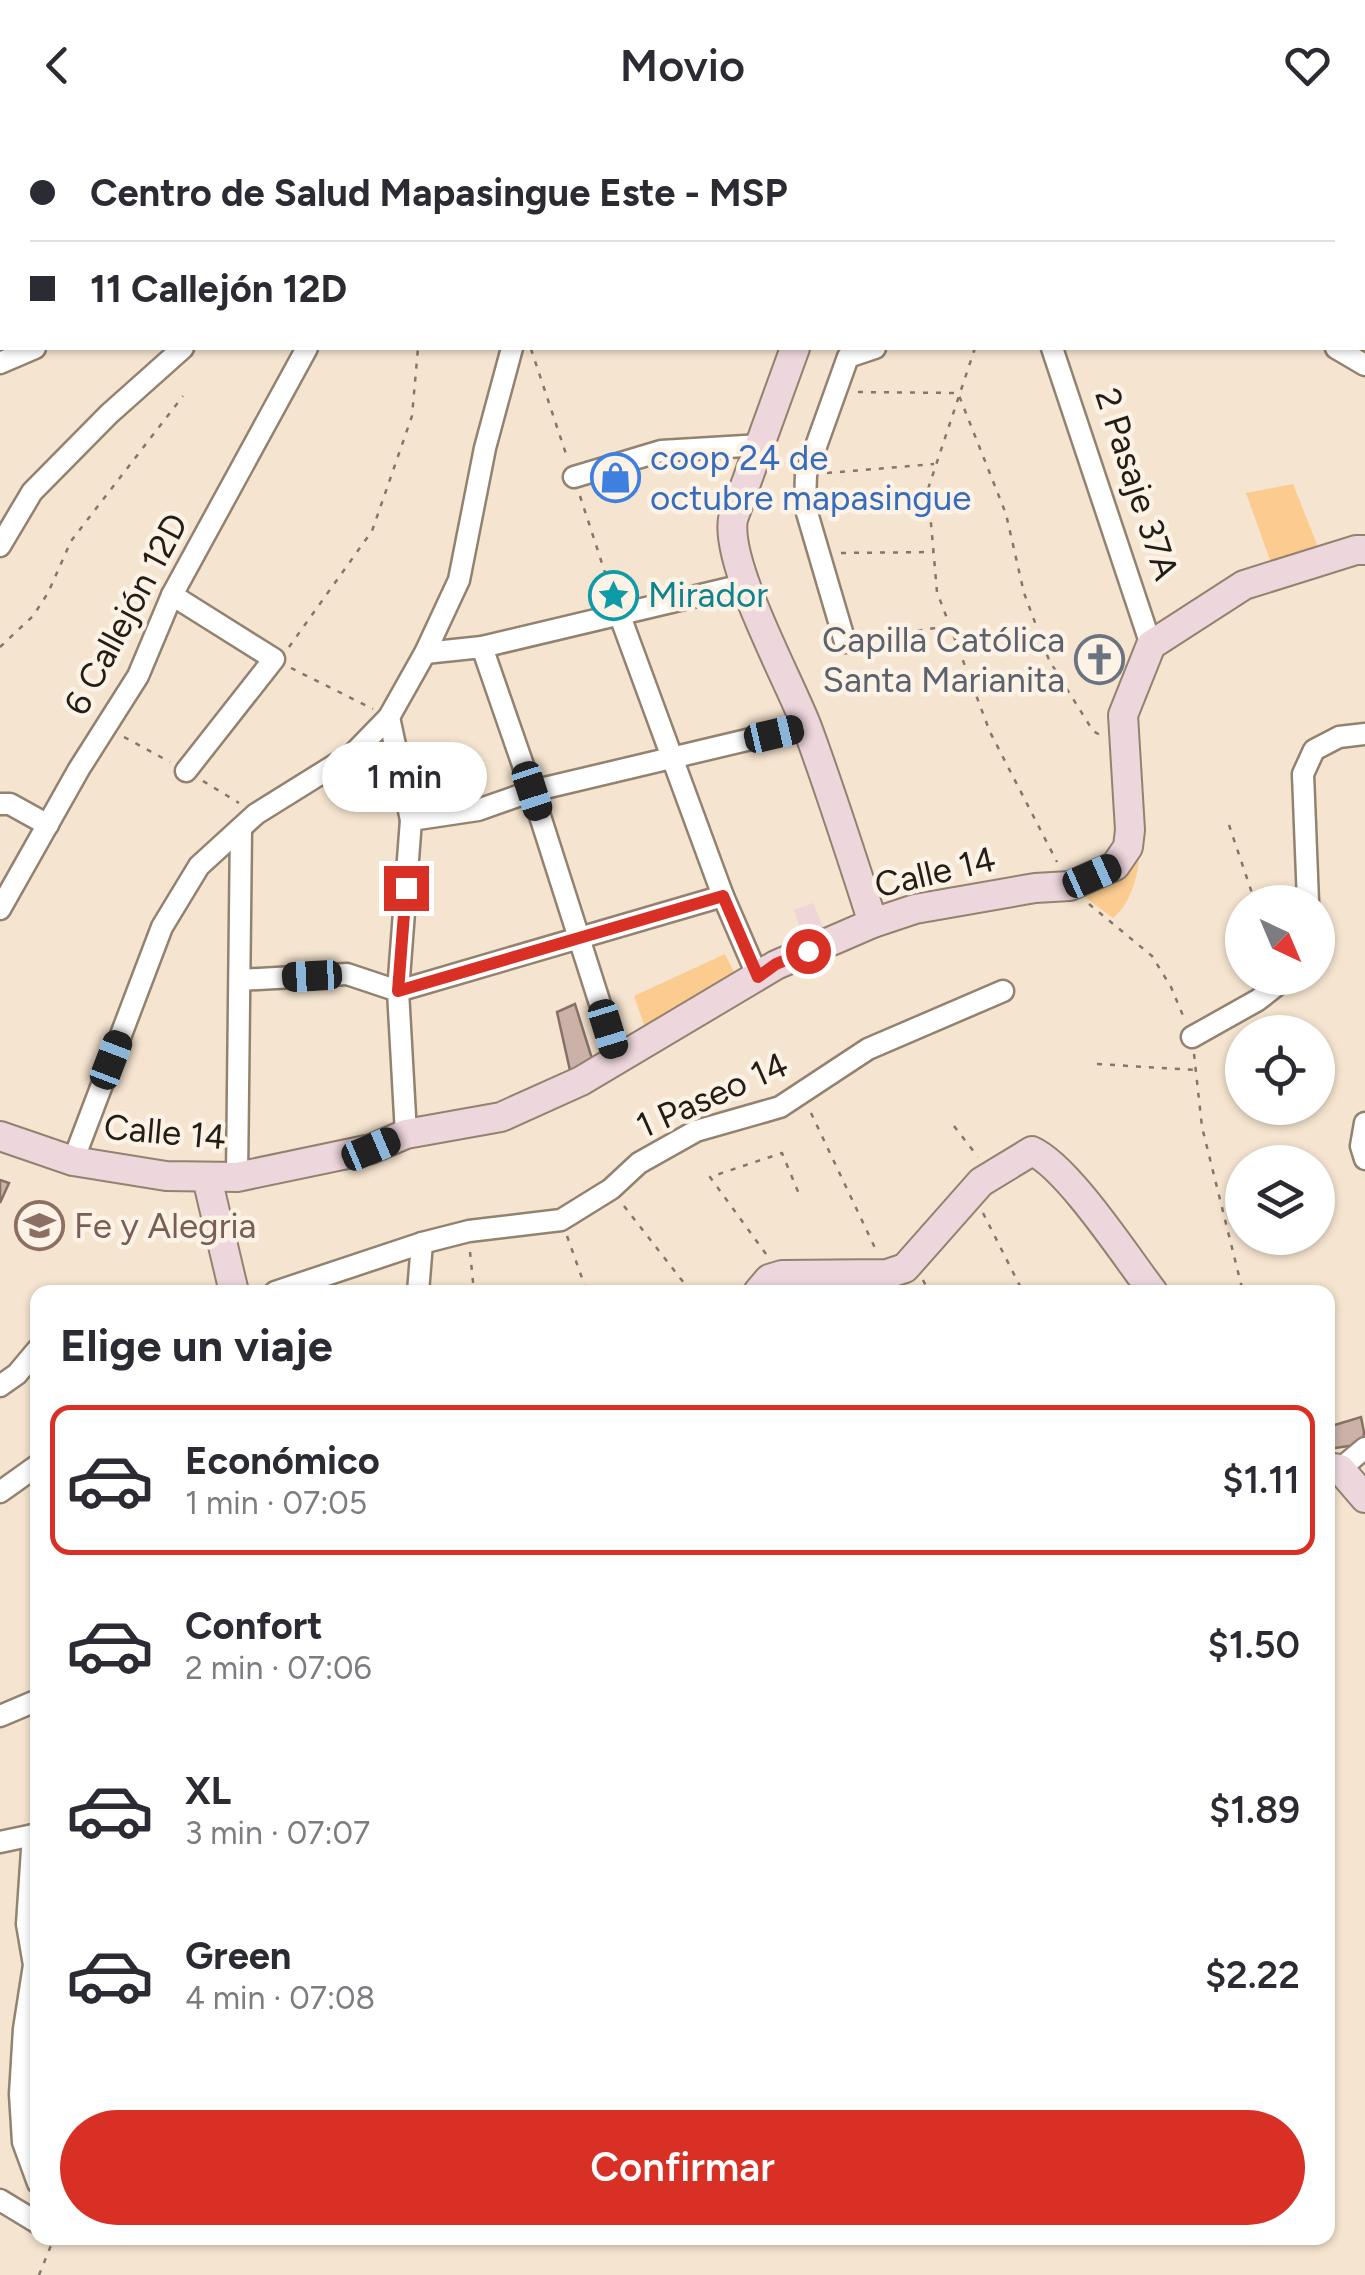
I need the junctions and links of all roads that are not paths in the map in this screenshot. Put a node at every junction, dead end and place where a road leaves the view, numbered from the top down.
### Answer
1 (30, 350) edge
2 (181, 350) edge
3 (306, 350) edge
4 (511, 350) edge
5 (794, 350) edge
6 (869, 350) edge
7 (1053, 350) edge
8 (1339, 350) edge
9 (0, 363) edge
10 (1365, 366) edge
11 (760, 445) junction
12 (574, 476) dead end
13 (0, 546) edge
14 (1365, 550) edge
15 (747, 584) junction
16 (172, 595) junction
17 (620, 616) junction
18 (845, 642) road end
19 (1151, 645) junction
20 (482, 647) junction
21 (425, 653) junction
22 (389, 717) junction
23 (806, 726) junction
24 (1365, 734) edge
25 (672, 757) junction
26 (186, 771) dead end
27 (532, 791) junction
28 (0, 804) edge
29 (411, 820) junction
30 (48, 825) junction
31 (241, 828) junction
32 (1307, 885) edge
33 (723, 896) junction
34 (0, 908) edge
35 (873, 924) junction
36 (579, 936) junction
37 (758, 977) junction
38 (240, 980) junction
39 (398, 991) junction
40 (1003, 992) dead end
41 (1264, 995) edge
42 (1192, 1037) road end
43 (618, 1060) junction
44 (1365, 1123) edge
45 (406, 1134) junction
46 (0, 1136) edge
47 (1365, 1159) edge
48 (73, 1160) junction
49 (207, 1178) junction
50 (238, 1178) junction
51 (422, 1242) junction
52 (330, 1282) edge
53 (232, 1285) edge
54 (419, 1285) edge
55 (764, 1285) edge
56 (1148, 1285) edge
57 (30, 1359) edge
58 (0, 1386) edge
59 (1365, 1448) edge
60 (1335, 1467) edge
61 (1335, 1469) edge
62 (30, 1471) edge
63 (0, 1492) edge
64 (1365, 1498) edge
65 (30, 1703) edge
66 (0, 1716) edge
67 (30, 1836) edge
68 (0, 1842) edge
69 (30, 1891) edge
70 (30, 1938) edge
71 (30, 2059) edge
72 (30, 2142) edge
73 (0, 2200) edge
74 (30, 2218) edge

1 - 9 street
2 - 13 street
3 - 16 street, 6 Callejón 12D
4 - 21 street
5 - 11 street
6 - 18 street
7 - 19 street, 2 Pasaje 37A
8 - 10 street
11 - 12 street
11 - 15 street
14 - 19 street
15 - 17 street
15 - 23 street
16 - 26 street
16 - 30 street, 6 Callejón 12D
17 - 20 street
17 - 25 street
19 - 35 street, Calle 14
20 - 21 street
20 - 27 street
21 - 22 street
22 - 29 street
22 - 31 street
23 - 25 street
23 - 35 street
24 - 32 street
25 - 27 street
25 - 33 street
27 - 29 street
27 - 36 street
28 - 30 street
29 - 39 street
30 - 34 street, 6 Callejón 12D
31 - 38 street
31 - 48 street
33 - 36 street
33 - 37 street
35 - 37 street, Calle 14
36 - 39 street
36 - 43 street
37 - 43 street, Calle 14
38 - 39 street
38 - 50 street
39 - 45 street
40 - 51 street, 1 Paseo 14
41 - 42 street
43 - 45 street, Calle 14
44 - 47 street
45 - 50 street, Calle 14
46 - 48 street, Calle 14
48 - 49 street, Calle 14
49 - 50 street, Calle 14
49 - 53 street
51 - 52 street, 1 Paseo 14
51 - 54 street
55 - 56 street
57 - 58 street
59 - 60 street
61 - 64 street
62 - 63 street
65 - 66 street
67 - 68 street
69 - 70 street
71 - 72 street
73 - 74 street

